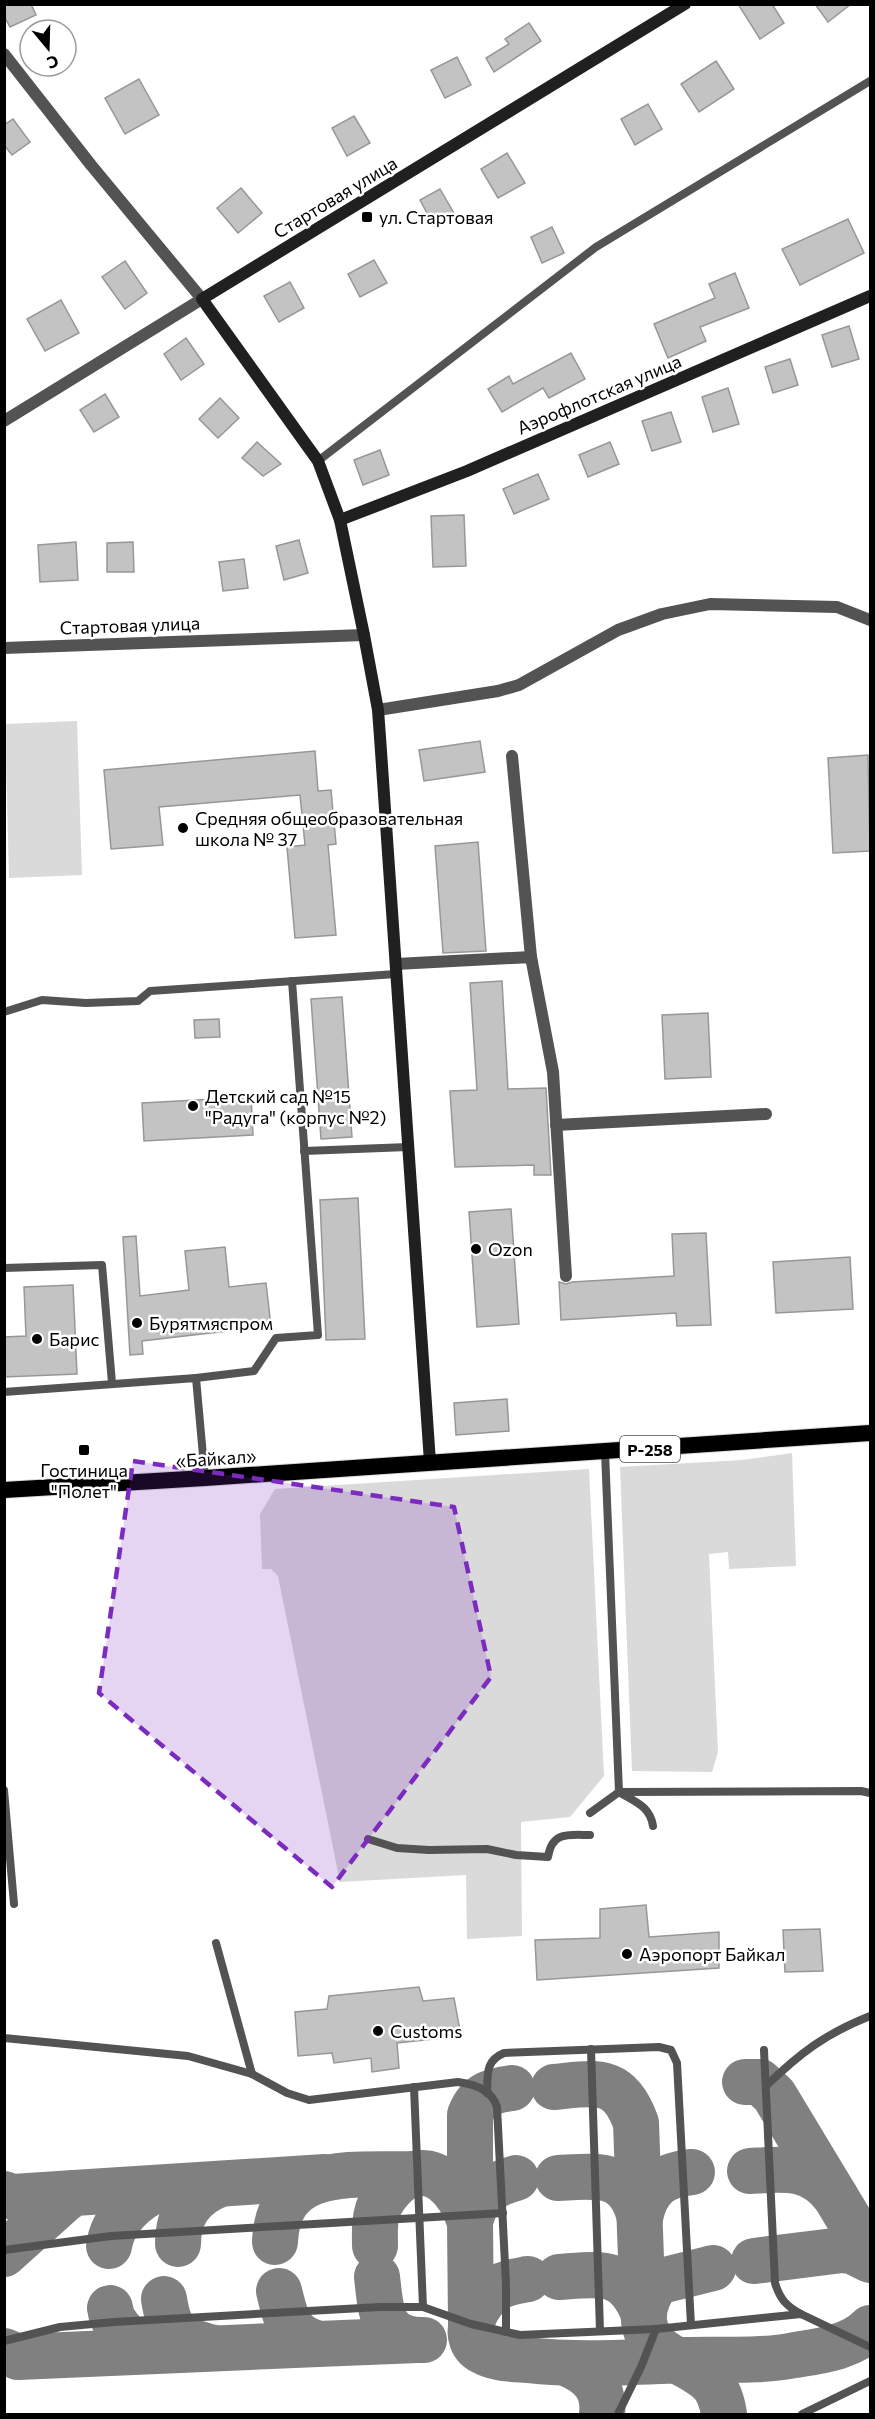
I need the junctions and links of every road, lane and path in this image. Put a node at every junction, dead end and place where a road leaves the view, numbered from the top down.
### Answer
1 (686, 4) edge
2 (4, 54) edge
3 (870, 81) edge
4 (870, 296) edge
5 (202, 299) junction
6 (4, 421) edge
7 (318, 461) junction
8 (340, 520) junction
9 (870, 620) edge
10 (364, 634) junction
11 (4, 648) edge
12 (378, 710) junction
13 (512, 756) dead end
14 (531, 957) junction
15 (396, 969) junction
16 (292, 981) junction
17 (4, 1012) edge
18 (766, 1114) dead end
19 (556, 1125) junction
20 (408, 1147) junction
21 (304, 1151) junction
22 (4, 1268) edge
23 (566, 1276) dead end
24 (196, 1378) junction
25 (112, 1383) junction
26 (4, 1392) edge
27 (870, 1433) edge
28 (604, 1452) junction
29 (430, 1462) junction
30 (206, 1478) junction
31 (4, 1490) edge
32 (4, 1790) edge
33 (619, 1792) junction
34 (870, 1793) edge
35 (590, 1813) dead end
36 (653, 1826) dead end
37 (590, 1835) dead end
38 (368, 1839) dead end
39 (14, 1904) dead end
40 (216, 1943) dead end
41 (870, 2016) edge
42 (4, 2038) edge
43 (591, 2049) junction
44 (764, 2050) dead end
45 (252, 2074) junction
46 (766, 2086) junction
47 (414, 2087) junction
48 (486, 2093) junction
49 (503, 2213) junction
50 (421, 2218) junction
51 (4, 2250) edge
52 (423, 2307) junction
53 (801, 2314) junction
54 (691, 2325) junction
55 (656, 2329) junction
56 (600, 2331) junction
57 (506, 2332) junction
58 (4, 2341) edge
59 (870, 2347) edge
60 (870, 2381) edge
61 (618, 2415) edge
62 (802, 2415) edge

1 - 5 main road, Стартовая улица
2 - 5 street
3 - 7 lane
4 - 8 main road, Аэрофлотская улица
5 - 6 street, Стартовая улица
5 - 7 main road
7 - 8 main road
8 - 10 main road
9 - 12 street
10 - 11 street, Стартовая улица
10 - 12 main road
12 - 15 main road
13 - 14 street
14 - 15 street
14 - 19 street
15 - 16 lane
15 - 20 main road
16 - 17 lane
16 - 21 lane
18 - 19 street
19 - 23 street
20 - 21 lane
20 - 29 main road
21 - 24 lane
22 - 25 lane
24 - 25 lane
24 - 30 lane
25 - 26 lane
27 - 28 highway, Р-258
28 - 29 highway, Р-258
28 - 33 lane
29 - 30 highway, «Байкал» / Р-258
30 - 31 highway, «Байкал» / Р-258
32 - 39 lane
33 - 34 lane
33 - 35 lane
33 - 36 lane
37 - 38 lane
40 - 45 lane
41 - 46 lane
42 - 45 lane
43 - 48 lane
43 - 54 lane
43 - 56 lane
44 - 46 lane
45 - 47 lane
46 - 53 lane
47 - 48 lane
47 - 50 lane
48 - 49 lane
49 - 50 lane
49 - 57 lane
50 - 51 lane
50 - 52 lane
52 - 57 lane
52 - 58 lane
53 - 54 lane
53 - 59 lane
54 - 55 lane
55 - 56 lane
55 - 61 lane
56 - 57 lane
60 - 62 lane

